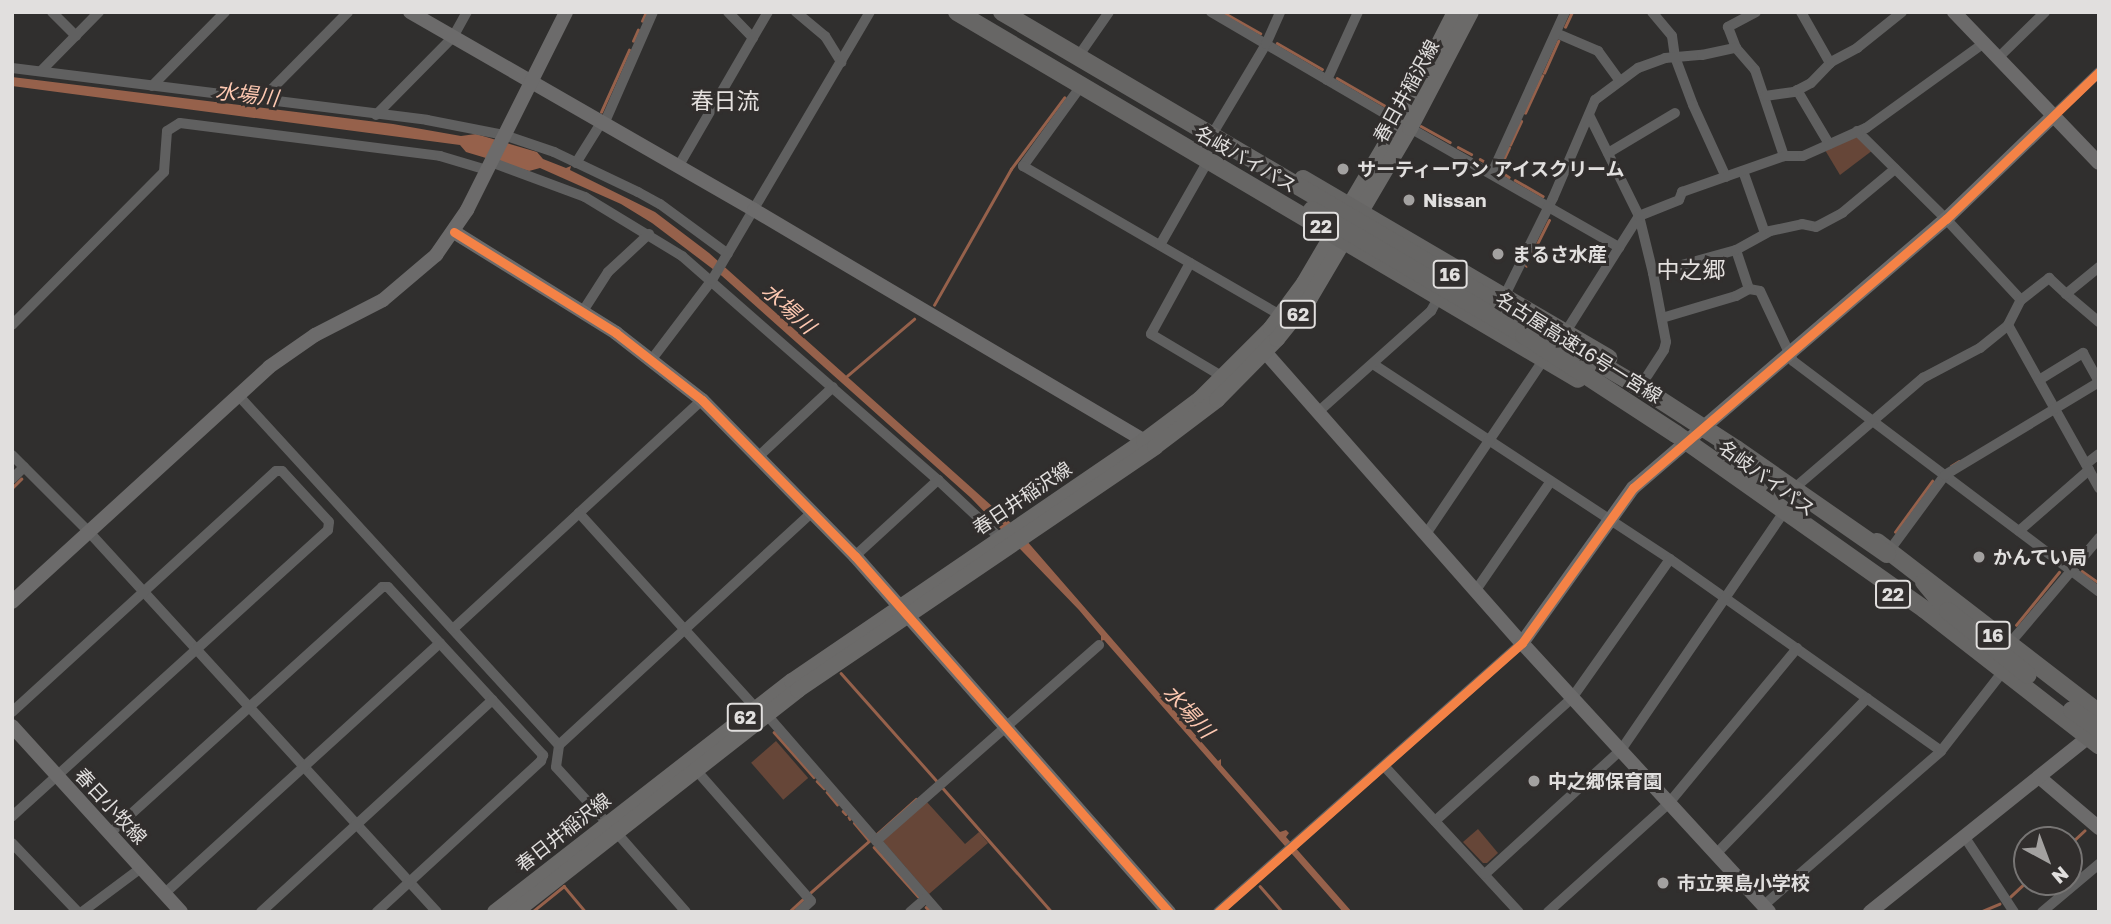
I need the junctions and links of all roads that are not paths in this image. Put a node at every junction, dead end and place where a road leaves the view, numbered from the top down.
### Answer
1 (52, 12) edge
2 (99, 12) edge
3 (225, 12) edge
4 (348, 12) edge
5 (410, 12) edge
6 (467, 12) edge
7 (566, 12) edge
8 (653, 12) edge
9 (727, 12) edge
10 (768, 12) edge
11 (796, 12) edge
12 (870, 12) edge
13 (957, 12) edge
14 (1002, 12) edge
15 (1015, 12) edge
16 (1109, 12) edge
17 (1211, 12) edge
18 (1280, 12) edge
19 (1358, 12) edge
20 (1455, 12) edge
21 (1471, 12) edge
22 (1565, 12) edge
23 (1651, 12) edge
24 (1756, 12) edge
25 (1801, 12) edge
26 (1902, 12) edge
27 (1954, 12) edge
28 (2045, 12) edge
29 (971, 14) edge
30 (1556, 33) junction
31 (76, 36) junction
32 (453, 37) junction
33 (753, 38) junction
34 (1984, 43) junction
35 (1266, 44) junction
36 (1736, 48) junction
37 (1082, 51) junction
38 (1675, 57) junction
39 (1998, 58) junction
40 (841, 62) junction
41 (1830, 63) junction
42 (12, 68) edge
43 (41, 71) junction
44 (2099, 72) edge
45 (1327, 80) junction
46 (1619, 81) junction
47 (530, 83) junction
48 (152, 86) junction
49 (1081, 86) junction
50 (1797, 90) junction
51 (1765, 96) junction
52 (261, 100) junction
53 (1675, 113) dead end
54 (376, 115) junction
55 (1589, 115) junction
56 (2053, 116) junction
57 (602, 124) junction
58 (1405, 125) junction
59 (1216, 128) junction
60 (1857, 131) junction
61 (504, 135) junction
62 (1829, 144) junction
63 (1608, 153) junction
64 (1784, 156) junction
65 (1208, 161) junction
66 (576, 163) junction
67 (2099, 163) edge
68 (489, 166) junction
69 (678, 167) junction
70 (1895, 169) junction
71 (1743, 171) junction
72 (1492, 173) junction
73 (1726, 177) junction
74 (1548, 207) junction
75 (1355, 209) junction
76 (754, 210) junction
77 (1639, 216) junction
78 (1946, 219) junction
79 (454, 232) junction
80 (1765, 233) junction
81 (649, 234) junction
82 (1340, 237) junction
83 (1160, 246) junction
84 (1619, 247) junction
85 (1736, 250) junction
86 (727, 257) junction
87 (1191, 263) junction
88 (2099, 267) edge
89 (1653, 273) junction
90 (714, 278) junction
91 (1749, 289) junction
92 (2066, 294) junction
93 (1440, 295) junction
94 (1504, 297) junction
95 (2021, 300) junction
96 (583, 312) junction
97 (1280, 315) junction
98 (1661, 318) junction
99 (2099, 322) edge
100 (2008, 325) junction
101 (12, 326) edge
102 (1565, 333) junction
103 (1265, 352) junction
104 (1788, 353) junction
105 (652, 359) junction
106 (1544, 359) junction
107 (1373, 364) junction
108 (1223, 377) junction
109 (2039, 380) junction
110 (1644, 381) junction
111 (2099, 382) edge
112 (833, 387) junction
113 (1660, 391) junction
114 (238, 395) junction
115 (702, 400) junction
116 (2055, 409) junction
117 (1318, 412) junction
118 (1872, 421) junction
119 (1708, 423) junction
120 (1144, 441) junction
121 (1490, 442) junction
122 (1683, 444) junction
123 (2099, 454) edge
124 (12, 455) edge
125 (758, 456) junction
126 (24, 467) junction
127 (2088, 467) junction
128 (1945, 475) junction
129 (12, 479) edge
130 (938, 480) junction
131 (1551, 481) junction
132 (1798, 485) junction
133 (2099, 488) edge
134 (812, 512) junction
135 (579, 513) junction
136 (1782, 515) junction
137 (1609, 518) junction
138 (1025, 528) junction
139 (2019, 531) junction
140 (89, 532) junction
141 (1426, 534) junction
142 (2099, 538) edge
143 (1005, 540) junction
144 (1889, 551) junction
145 (855, 556) junction
146 (1670, 559) junction
147 (2070, 570) junction
148 (1924, 582) junction
149 (1476, 590) junction
150 (144, 592) junction
151 (2099, 592) edge
152 (1726, 597) junction
153 (12, 602) edge
154 (904, 611) junction
155 (453, 629) junction
156 (685, 629) junction
157 (440, 643) junction
158 (1522, 643) junction
159 (2010, 643) junction
160 (1099, 645) dead end
161 (1797, 648) junction
162 (197, 650) junction
163 (2001, 674) junction
164 (1572, 698) junction
165 (1867, 698) junction
166 (492, 700) junction
167 (251, 708) junction
168 (761, 711) junction
169 (12, 712) edge
170 (2099, 715) edge
171 (12, 726) edge
172 (1006, 727) junction
173 (2094, 738) edge
174 (559, 745) junction
175 (1621, 750) junction
176 (1941, 751) junction
177 (2099, 751) edge
178 (304, 766) junction
179 (1385, 767) junction
180 (696, 770) junction
181 (2039, 777) junction
182 (58, 778) junction
183 (1670, 803) junction
184 (12, 817) edge
185 (1435, 821) junction
186 (357, 824) junction
187 (612, 828) junction
188 (2099, 828) edge
189 (110, 833) junction
190 (1964, 836) junction
191 (876, 841) junction
192 (12, 843) edge
193 (1716, 854) junction
194 (2099, 864) edge
195 (141, 868) junction
196 (1485, 874) junction
197 (410, 882) junction
198 (164, 894) junction
199 (926, 898) junction
200 (1766, 909) edge
201 (177, 910) edge
202 (80, 912) edge
203 (261, 912) edge
204 (377, 912) edge
205 (437, 912) edge
206 (495, 912) edge
207 (515, 912) edge
208 (686, 912) edge
209 (799, 912) edge
210 (910, 912) edge
211 (938, 912) edge
212 (1168, 912) edge
213 (1219, 912) edge
214 (1519, 912) edge
215 (1548, 912) edge
216 (1870, 912) edge
217 (2014, 912) edge
218 (2042, 912) edge

1 - 31 street
2 - 31 street
3 - 48 street
4 - 52 street
5 - 32 street
6 - 32 street
7 - 47 street
8 - 57 street
9 - 33 street
10 - 33 street
11 - 40 street
12 - 40 street
13 - 49 highway, 名岐バイパス / 22
14 - 148 highway, 名古屋高速16号一宮線 / 16, bridge
15 - 37 highway, 名岐バイパス / 22
16 - 37 street
17 - 35 street
18 - 35 street
19 - 45 street
20 - 58 main road, 春日井稲沢線 / 62
21 - 58 main road, 春日井稲沢線 / 62
22 - 30 street
23 - 38 street
24 - 36 street
25 - 41 street
26 - 41 street
27 - 34 street
28 - 39 street
29 - 173 highway, 名古屋高速16号一宮線 / 16, bridge
30 - 46 street
30 - 72 street
31 - 43 street
32 - 47 street
32 - 54 street
33 - 69 street
34 - 39 street
34 - 60 street
35 - 45 street
35 - 59 street
36 - 38 street
36 - 51 street
37 - 59 highway, 名岐バイパス / 22
38 - 46 street
38 - 73 street
39 - 56 street
40 - 76 street
41 - 50 street
42 - 43 street
43 - 48 street
44 - 56 street
45 - 58 street
46 - 55 street
47 - 57 street
47 - 61 street
48 - 52 street
49 - 65 highway, 名岐バイパス / 22
49 - 83 street
50 - 51 street
50 - 62 street
51 - 64 street
52 - 54 street
53 - 63 street
54 - 61 street
55 - 63 street
55 - 74 street
56 - 67 street
56 - 78 street
57 - 66 street
57 - 69 street
58 - 72 street
58 - 75 main road, 春日井稲沢線 / 62
59 - 75 highway, 名岐バイパス / 22
60 - 62 street
60 - 70 street
61 - 66 street
61 - 68 street
62 - 64 street
63 - 77 street
64 - 71 street
65 - 82 highway, 名岐バイパス / 22
65 - 83 street
66 - 86 street
68 - 79 street
68 - 81 street
68 - 101 street
69 - 76 street
70 - 78 street
70 - 80 street
71 - 73 street
71 - 80 street
72 - 74 street
73 - 77 street
74 - 84 street
74 - 94 street
75 - 82 main road, 春日井稲沢線 / 62
75 - 94 highway, 名岐バイパス / 22
76 - 86 street
76 - 120 street
77 - 84 street
77 - 89 street
78 - 95 street
78 - 104 street
79 - 96 street
79 - 114 street
80 - 85 street
81 - 90 street
81 - 96 street
82 - 93 highway, 名岐バイパス / 22
82 - 97 main road, 春日井稲沢線 / 62
82 - 103 main road, 春日井稲沢線 / 62
83 - 87 street
84 - 102 street
85 - 89 street
85 - 91 street
86 - 90 street
87 - 97 street
87 - 108 street
88 - 92 street
89 - 98 street
90 - 105 street
90 - 112 street
91 - 98 street
91 - 104 street
92 - 95 street
92 - 99 street
93 - 106 highway, 名岐バイパス / 22
93 - 107 street
94 - 102 highway, 名岐バイパス / 22
95 - 100 street
96 - 105 street
97 - 108 main road, 春日井稲沢線 / 62
98 - 110 street
100 - 109 street
100 - 118 street
102 - 110 highway, 名岐バイパス / 22
103 - 117 street
103 - 138 main road, 春日井稲沢線 / 62
104 - 118 street
104 - 119 street
105 - 115 street
106 - 121 street
106 - 122 highway, 名岐バイパス / 22
107 - 117 street
107 - 121 street
108 - 120 main road, 春日井稲沢線 / 62
109 - 111 street
109 - 116 street
110 - 113 highway, 名岐バイパス / 22
111 - 116 street
112 - 125 street
112 - 130 street
113 - 119 highway, 名岐バイパス / 22
113 - 122 highway
114 - 140 street
114 - 155 street
115 - 125 street
115 - 135 street
116 - 127 street
116 - 128 street
117 - 141 street
118 - 128 street
118 - 132 street
119 - 122 street
119 - 132 highway, 名岐バイパス / 22
119 - 136 highway
120 - 138 main road, 春日井稲沢線 / 62
121 - 131 street
121 - 141 street
122 - 136 highway, 名岐バイパス / 22
122 - 137 street
123 - 127 street
124 - 126 street
125 - 134 street
126 - 129 street
126 - 140 street
127 - 133 street
127 - 139 street
128 - 139 street
128 - 144 street
130 - 143 street
130 - 145 street
131 - 137 street
131 - 149 street
132 - 144 highway, 名岐バイパス / 22
134 - 145 street
134 - 156 street
135 - 155 street
135 - 156 street
136 - 152 street
136 - 163 highway, 名岐バイパス / 22
137 - 146 street
137 - 158 street
138 - 143 main road, 春日井稲沢線 / 62
139 - 147 street
140 - 150 street
140 - 153 street
141 - 149 street
142 - 147 street
143 - 154 main road, 春日井稲沢線 / 62
144 - 159 highway, 名岐バイパス / 22
145 - 154 street
146 - 152 street
146 - 164 street
147 - 151 street
147 - 159 street
148 - 170 highway, 名古屋高速16号一宮線 / 16, bridge
148 - 173 highway, bridge
149 - 158 street
150 - 162 street
150 - 162 street
150 - 169 street
152 - 161 street
152 - 175 street
154 - 168 main road, 春日井稲沢線 / 62
154 - 172 street
155 - 174 street
156 - 168 street
156 - 174 street
157 - 166 street
157 - 167 street
157 - 178 street
158 - 164 street
158 - 179 street
159 - 170 highway, 名岐バイパス / 22
160 - 172 street
161 - 165 street
161 - 183 street
162 - 167 street
162 - 182 street
163 - 173 highway, 名岐バイパス / 22
163 - 176 street
164 - 175 street
164 - 185 street
165 - 176 street
165 - 193 street
166 - 186 street
166 - 197 street
167 - 178 street
167 - 189 street
168 - 180 main road, 春日井稲沢線 / 62
168 - 187 main road, 春日井稲沢線 / 62
168 - 191 street
171 - 182 street, 春日小牧線
172 - 191 street
172 - 212 street
173 - 177 highway, 名岐バイパス / 22
173 - 181 street
174 - 187 street
175 - 183 street
175 - 196 street
176 - 200 street
178 - 186 street
178 - 198 street
179 - 185 street
179 - 213 street
180 - 187 main road, 春日井稲沢線 / 62
180 - 209 street
181 - 188 street
181 - 190 street
182 - 184 street
182 - 189 street, 春日小牧線
183 - 193 street
183 - 215 street
185 - 196 street
186 - 197 street
186 - 203 street
187 - 206 main road, 春日井稲沢線 / 62
187 - 207 main road, 春日井稲沢線 / 62
187 - 208 street
189 - 195 street, 春日小牧線
190 - 216 street
190 - 217 street
191 - 199 street
192 - 202 street
193 - 200 street
194 - 218 street
195 - 198 street, 春日小牧線
195 - 202 street
196 - 214 street
197 - 204 street
197 - 205 street
198 - 201 street, 春日小牧線
199 - 210 street
199 - 211 street

